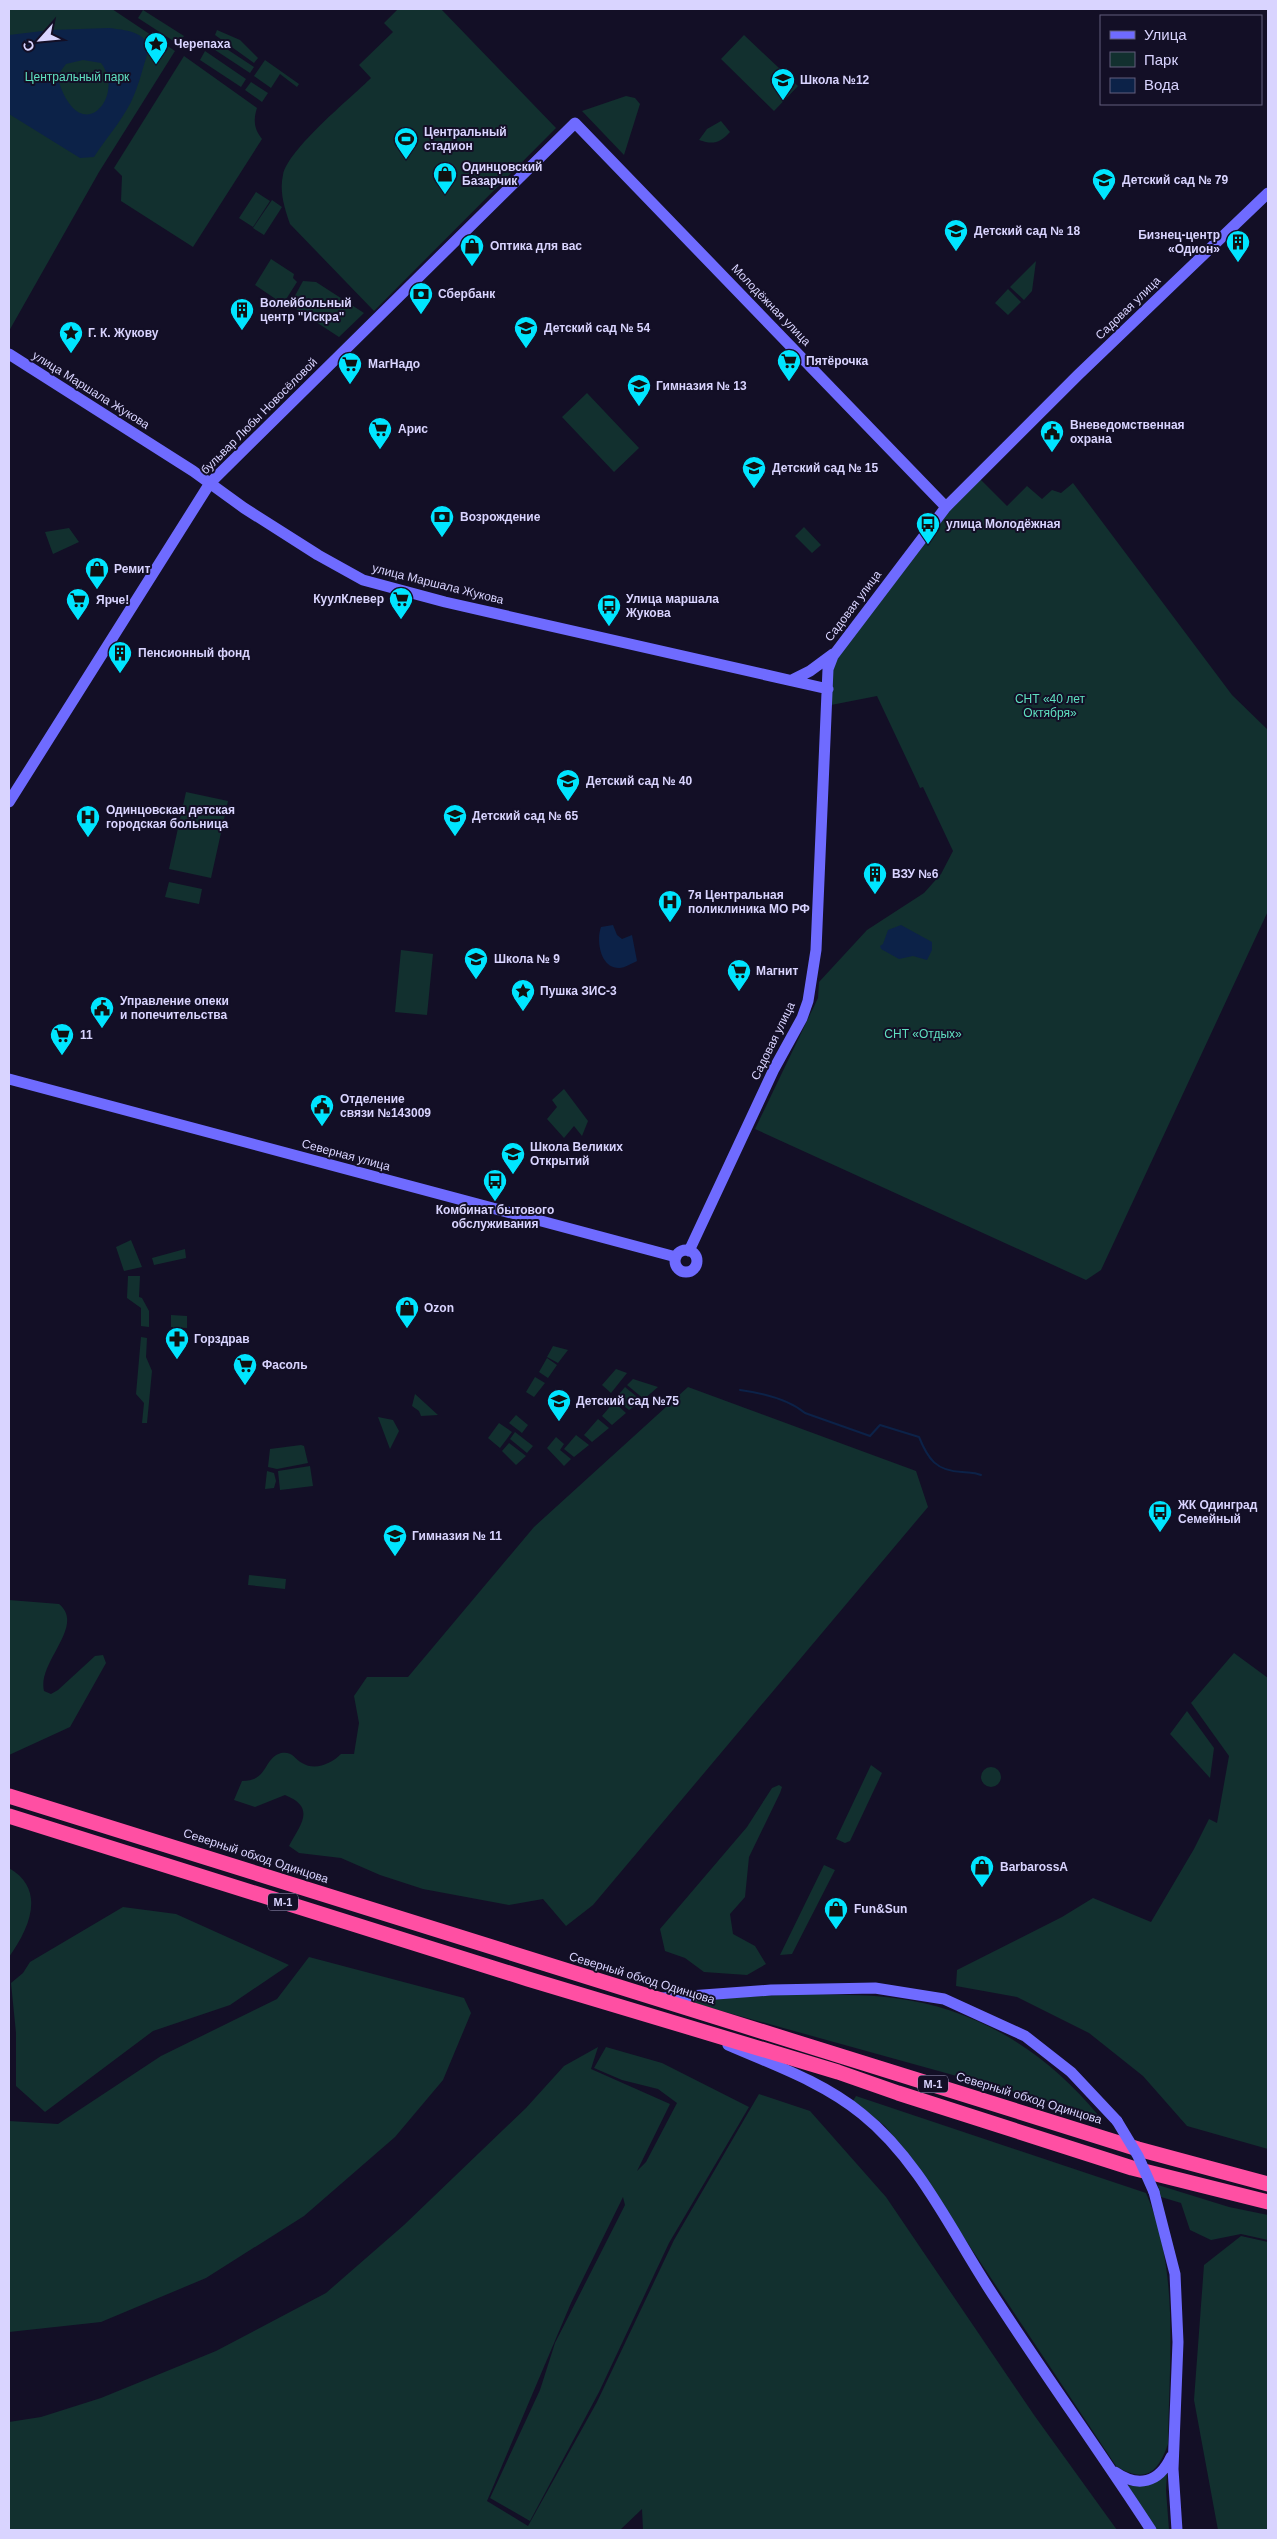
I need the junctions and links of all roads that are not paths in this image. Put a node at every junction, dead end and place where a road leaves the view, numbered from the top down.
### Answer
1 (575, 123) joint
2 (1268, 193) edge
3 (9, 354) edge
4 (210, 483) junction
5 (946, 507) junction
6 (836, 651) junction
7 (792, 680) junction
8 (828, 689) junction
9 (9, 802) edge
10 (9, 1079) edge
11 (689, 1251) junction
12 (676, 1257) junction
13 (9, 1796) edge
14 (9, 1816) edge
15 (658, 1998) junction
16 (685, 2027) junction
17 (1268, 2184) edge
18 (1268, 2202) edge
19 (1174, 2445) junction
20 (1106, 2461) junction
21 (1152, 2530) edge
22 (1177, 2530) edge

1 - 4 street, бульвар Любы Новосёловой
1 - 5 street, Молодёжная улица
2 - 5 street, Садовая улица
3 - 4 street, улица Маршала Жукова
4 - 7 street, улица Маршала Жукова
4 - 9 street, бульвар Любы Новосёловой
5 - 6 street, Садовая улица
6 - 7 street
6 - 8 street, Садовая улица
7 - 8 street, улица Маршала Жукова
8 - 11 street, Садовая улица
10 - 12 street, Северная улица
11 - 12 street
11 - 12 street
13 - 15 highway, Северный обход Одинцова / М-1
14 - 16 highway, М-1
15 - 17 highway, Северный обход Одинцова / М-1
15 - 19 street, М-1, bridge
16 - 18 highway, М-1
16 - 20 street, М-1
19 - 20 street
19 - 22 street, М-1
20 - 21 street, М-1

